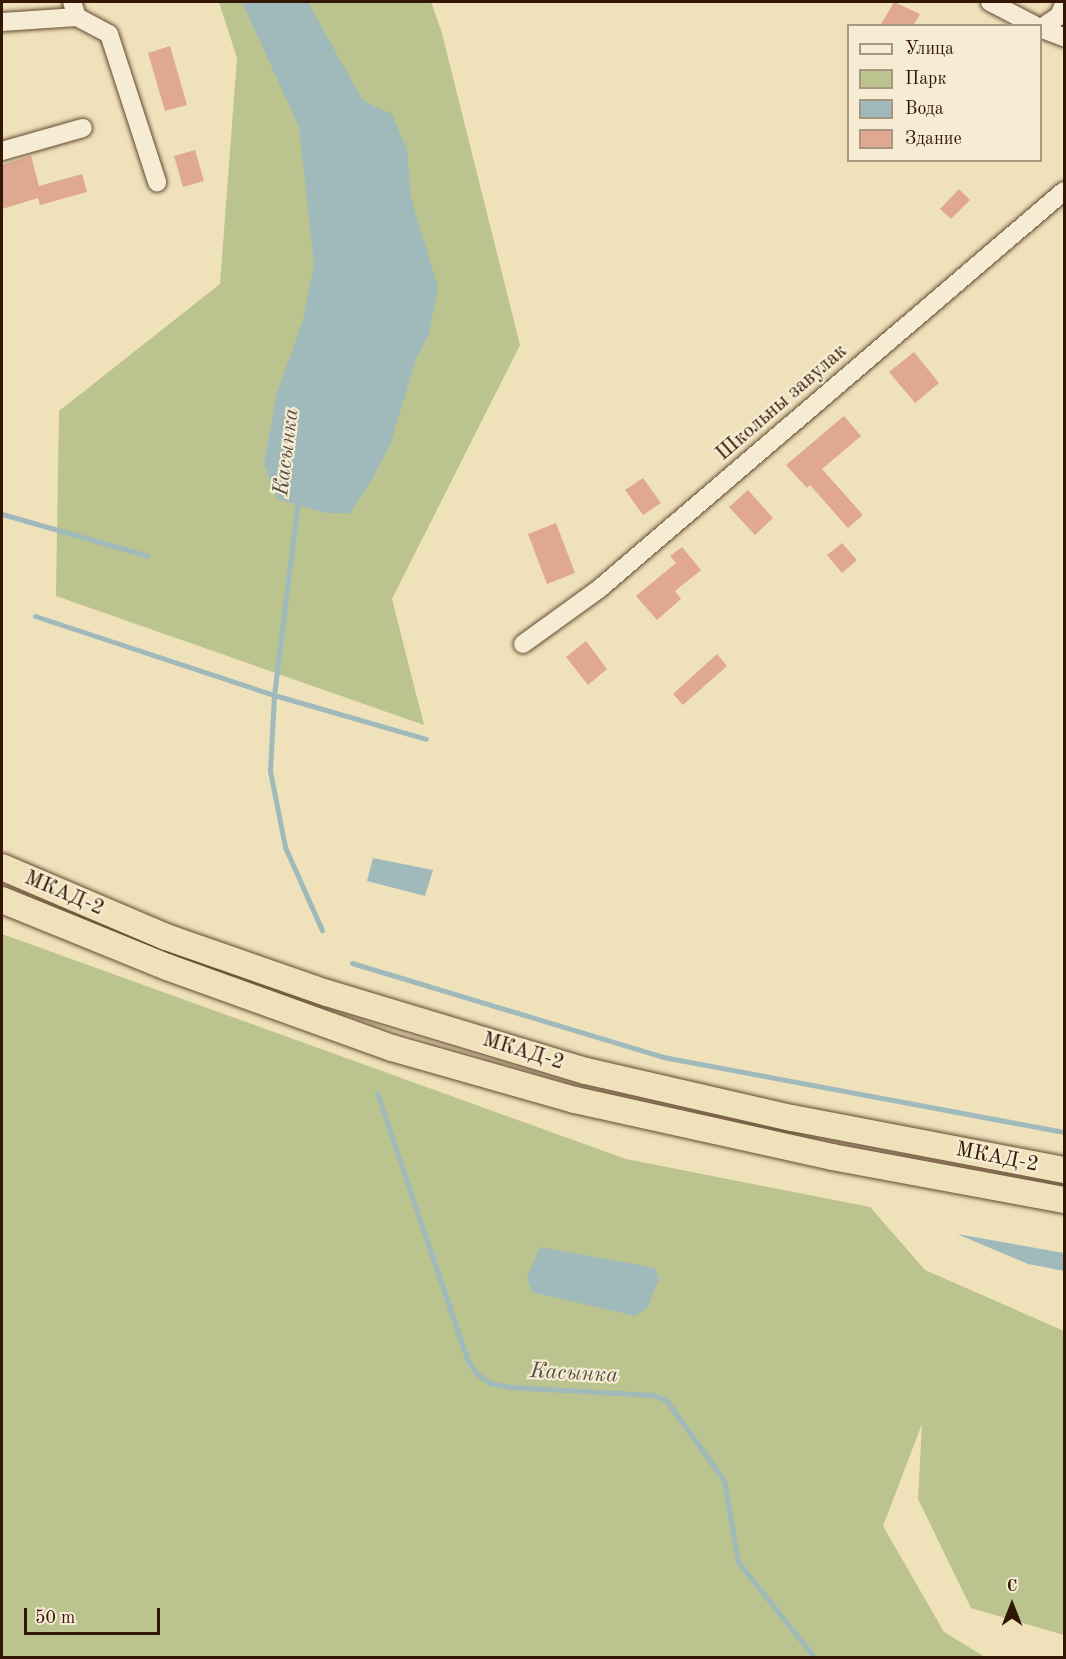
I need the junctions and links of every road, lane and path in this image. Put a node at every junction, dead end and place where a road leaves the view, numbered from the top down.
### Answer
1 (990, 2) edge
2 (1065, 4) edge
3 (74, 9) edge
4 (2, 22) edge
5 (1034, 24) edge
6 (1042, 26) edge
7 (1042, 28) edge
8 (1065, 37) edge
9 (83, 128) dead end
10 (2, 151) edge
11 (157, 182) dead end
12 (1065, 190) edge
13 (524, 644) dead end
14 (2, 867) edge
15 (2, 900) edge
16 (1065, 1170) edge
17 (1065, 1200) edge

1 - 5 street
2 - 6 street
3 - 4 street
3 - 11 street
7 - 8 street
9 - 10 street
12 - 13 street, Школьны завулак
14 - 16 highway, МКАД-2
15 - 17 highway

